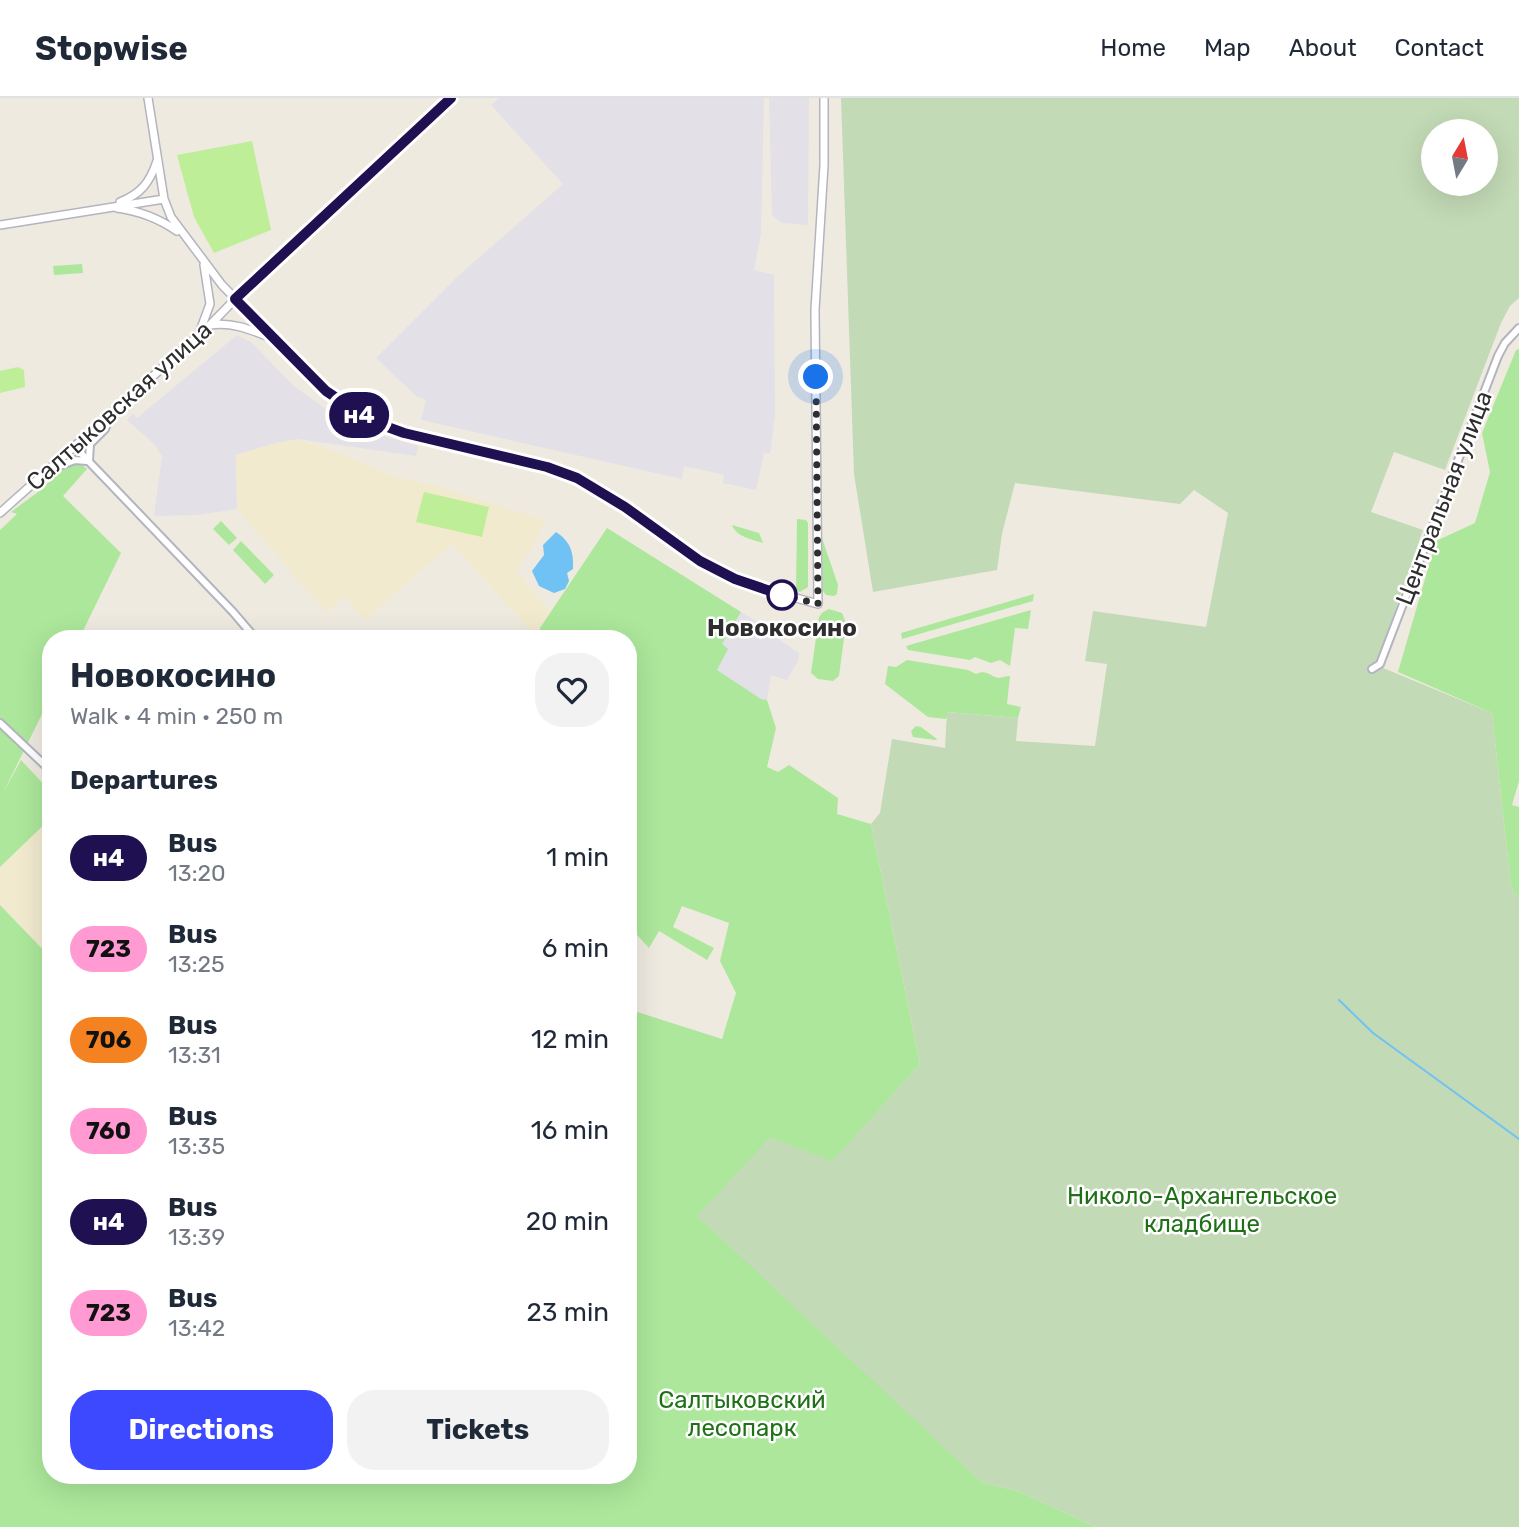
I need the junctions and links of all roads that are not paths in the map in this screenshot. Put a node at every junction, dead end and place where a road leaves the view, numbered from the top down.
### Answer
1 (148, 98) edge
2 (451, 98) edge
3 (824, 98) edge
4 (158, 159) junction
5 (164, 199) junction
6 (106, 207) junction
7 (0, 225) edge
8 (181, 234) junction
9 (203, 260) junction
10 (235, 299) junction
11 (210, 325) junction
12 (1519, 328) edge
13 (199, 335) junction
14 (274, 339) junction
15 (112, 413) junction
16 (74, 446) junction
17 (89, 461) junction
18 (46, 471) junction
19 (0, 513) edge
20 (249, 630) edge
21 (1372, 669) dead end
22 (0, 723) edge
23 (42, 763) edge

1 - 4 street
2 - 10 street, Салтыковская улица
3 - 14 street
4 - 5 street
4 - 6 street
5 - 6 street
5 - 8 street
6 - 7 street
6 - 8 street
8 - 9 street
9 - 10 street
9 - 13 street
10 - 11 street, Салтыковская улица
10 - 14 street
11 - 13 street, Салтыковская улица
11 - 14 street
12 - 21 street, Центральная улица
13 - 15 street, Салтыковская улица
15 - 16 street, Салтыковская улица
15 - 17 street
16 - 17 street
16 - 18 street, Салтыковская улица
17 - 18 street
17 - 20 street
18 - 19 street, Салтыковская улица
22 - 23 street

